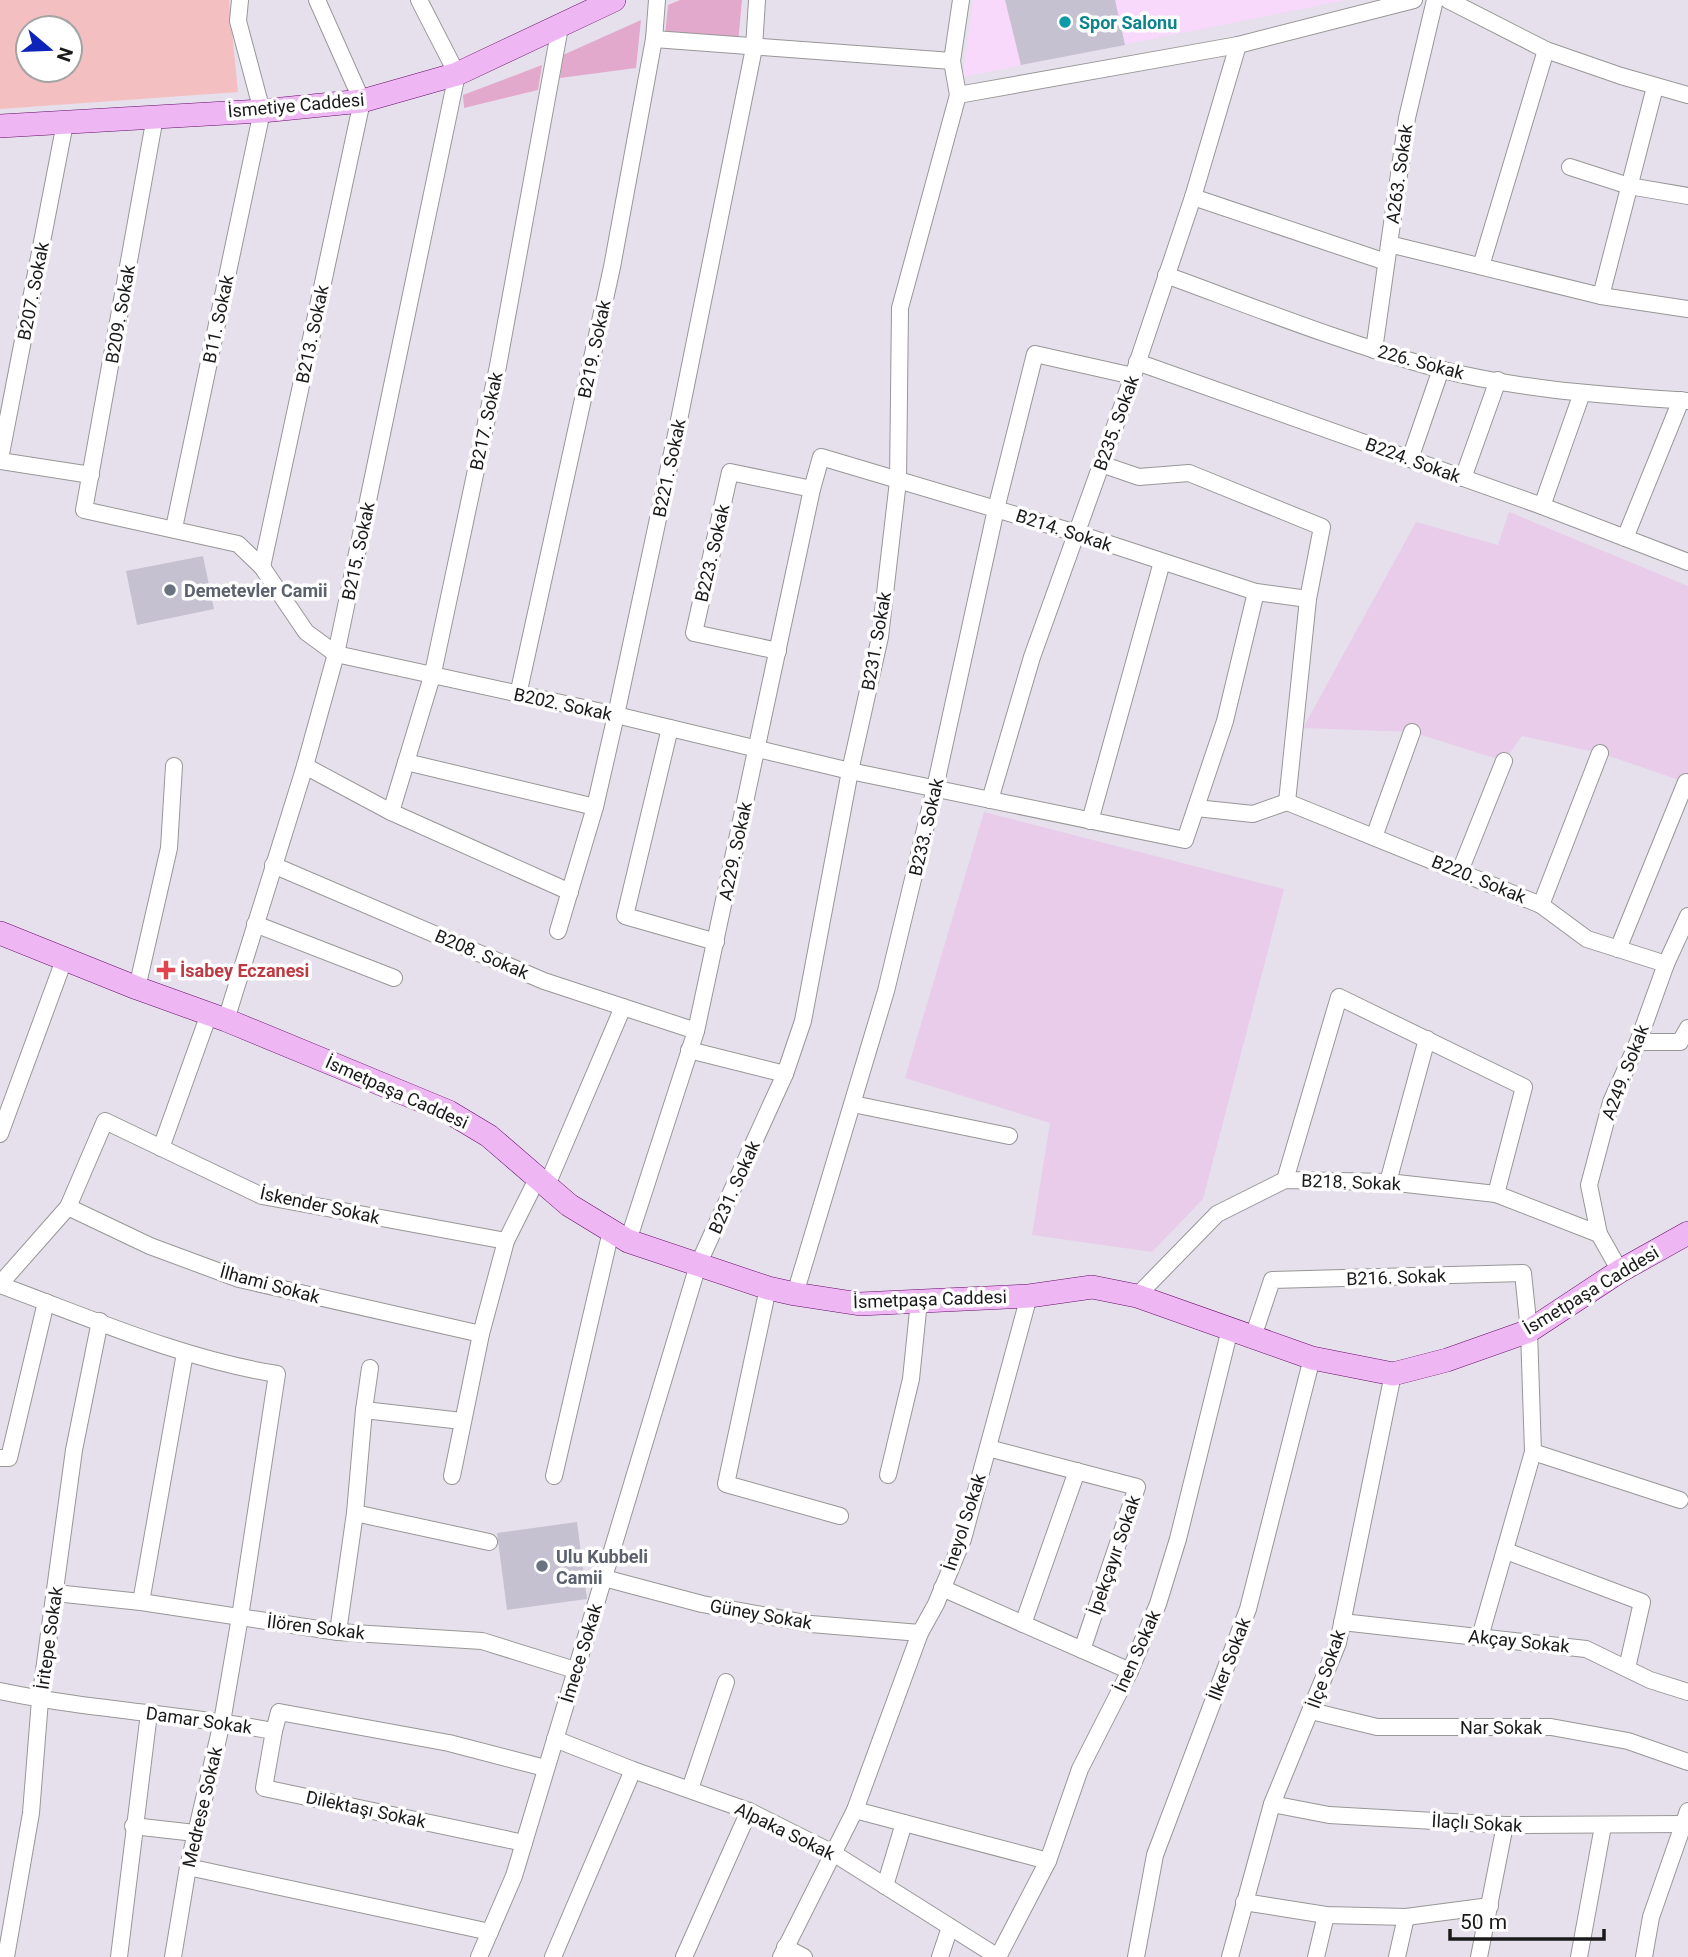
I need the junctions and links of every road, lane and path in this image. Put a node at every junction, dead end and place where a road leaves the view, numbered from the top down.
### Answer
1 (240, 0) edge
2 (317, 0) edge
3 (419, 0) edge
4 (614, 0) edge
5 (657, 0) edge
6 (757, 0) edge
7 (961, 0) edge
8 (1414, 0) edge
9 (1435, 0) edge
10 (1448, 0) edge
11 (560, 27) junction
12 (654, 39) junction
13 (1238, 45) junction
14 (754, 48) junction
15 (1546, 50) junction
16 (952, 61) junction
17 (457, 74) junction
18 (1656, 87) junction
19 (958, 95) junction
20 (1688, 95) edge
21 (362, 101) junction
22 (262, 111) junction
23 (155, 117) junction
24 (65, 123) junction
25 (0, 126) edge
26 (1570, 167) dead end
27 (1629, 186) junction
28 (1688, 196) edge
29 (1193, 197) junction
30 (1389, 244) junction
31 (1386, 262) junction
32 (1480, 266) junction
33 (1166, 275) junction
34 (1601, 296) junction
35 (1688, 309) edge
36 (1374, 350) junction
37 (1035, 354) joint
38 (1135, 369) junction
39 (1441, 369) junction
40 (1498, 380) junction
41 (1582, 393) junction
42 (1685, 400) edge
43 (821, 457) joint
44 (1410, 459) junction
45 (0, 460) edge
46 (1101, 464) junction
47 (91, 475) junction
48 (1463, 478) junction
49 (898, 481) junction
50 (812, 489) junction
51 (1542, 506) junction
52 (996, 509) junction
53 (84, 510) joint
54 (174, 528) junction
55 (1076, 533) junction
56 (1625, 538) junction
57 (1162, 562) junction
58 (1688, 562) edge
59 (262, 567) junction
60 (1256, 592) junction
61 (1308, 599) junction
62 (778, 651) junction
63 (336, 654) junction
64 (433, 673) junction
65 (518, 695) junction
66 (616, 715) junction
67 (670, 728) junction
68 (1412, 732) dead end
69 (756, 748) junction
70 (1600, 753) dead end
71 (1504, 761) dead end
72 (406, 762) junction
73 (174, 766) dead end
74 (305, 766) junction
75 (850, 771) junction
76 (1686, 782) dead end
77 (935, 788) junction
78 (990, 800) junction
79 (1287, 802) junction
80 (594, 807) junction
81 (1196, 808) junction
82 (391, 811) junction
83 (1090, 821) junction
84 (1374, 837) junction
85 (273, 865) junction
86 (1460, 871) junction
87 (570, 892) junction
88 (1541, 905) junction
89 (1688, 916) edge
90 (255, 924) junction
91 (558, 931) dead end
92 (0, 933) edge
93 (716, 942) junction
94 (1618, 949) junction
95 (64, 960) junction
96 (1666, 964) junction
97 (394, 978) dead end
98 (137, 988) junction
99 (623, 1007) junction
100 (218, 1017) junction
101 (1688, 1028) edge
102 (696, 1031) junction
103 (1427, 1039) junction
104 (1637, 1042) junction
105 (689, 1050) junction
106 (785, 1073) junction
107 (8, 1089) edge
108 (853, 1104) junction
109 (0, 1134) edge
110 (1009, 1136) dead end
111 (161, 1148) junction
112 (1285, 1180) junction
113 (543, 1181) junction
114 (1388, 1182) junction
115 (1496, 1194) junction
116 (68, 1207) junction
117 (1688, 1233) edge
118 (1599, 1234) junction
119 (619, 1236) junction
120 (506, 1241) junction
121 (698, 1265) junction
122 (1620, 1271) junction
123 (0, 1285) edge
124 (768, 1288) junction
125 (795, 1294) junction
126 (1029, 1296) junction
127 (1137, 1296) junction
128 (919, 1301) junction
129 (46, 1302) junction
130 (100, 1321) junction
131 (1230, 1329) junction
132 (1529, 1331) junction
133 (481, 1334) junction
134 (1253, 1337) junction
135 (185, 1353) junction
136 (1312, 1358) junction
137 (370, 1368) dead end
138 (1393, 1374) junction
139 (364, 1410) junction
140 (462, 1421) junction
141 (988, 1448) junction
142 (1533, 1451) junction
143 (0, 1458) edge
144 (1077, 1471) junction
145 (888, 1475) dead end
146 (452, 1476) dead end
147 (554, 1476) dead end
148 (1680, 1500) dead end
149 (355, 1513) junction
150 (840, 1516) dead end
151 (489, 1542) dead end
152 (1506, 1550) junction
153 (604, 1578) junction
154 (942, 1588) junction
155 (55, 1593) junction
156 (141, 1602) junction
157 (240, 1617) junction
158 (1342, 1622) junction
159 (1023, 1624) junction
160 (338, 1632) junction
161 (920, 1633) junction
162 (1480, 1636) junction
163 (1082, 1650) junction
164 (1627, 1668) junction
165 (575, 1670) junction
166 (1130, 1671) junction
167 (726, 1682) dead end
168 (0, 1691) edge
169 (1688, 1692) edge
170 (40, 1700) junction
171 (1311, 1711) junction
172 (149, 1713) junction
173 (222, 1722) junction
174 (274, 1731) junction
175 (555, 1739) junction
176 (1688, 1762) edge
177 (545, 1768) junction
178 (633, 1770) junction
179 (690, 1789) junction
180 (1272, 1804) junction
181 (855, 1810) junction
182 (749, 1811) junction
183 (1685, 1818) edge
184 (904, 1823) junction
185 (1505, 1825) junction
186 (133, 1826) junction
187 (1603, 1826) junction
188 (195, 1833) junction
189 (524, 1843) junction
190 (833, 1853) junction
191 (1048, 1861) junction
192 (188, 1867) junction
193 (885, 1886) junction
194 (1244, 1902) junction
195 (1490, 1906) junction
196 (1326, 1914) junction
197 (1406, 1917) junction
198 (950, 1927) junction
199 (490, 1933) junction
200 (783, 1952) edge
201 (6, 1957) edge
202 (119, 1957) edge
203 (173, 1957) edge
204 (480, 1957) edge
205 (552, 1957) edge
206 (684, 1957) edge
207 (804, 1957) edge
208 (940, 1957) edge
209 (998, 1957) edge
210 (1136, 1957) edge
211 (1230, 1957) edge
212 (1316, 1957) edge
213 (1397, 1957) edge
214 (1479, 1957) edge
215 (1579, 1957) edge
216 (1644, 1957) edge

1 - 22 street
2 - 21 street
3 - 17 street
4 - 11 main road, İsmetiye Caddesi
5 - 12 street, B219. Sokak
6 - 14 street, B221. Sokak
7 - 16 street, B231. Sokak
8 - 13 street
9 - 30 street, A263. Sokak
10 - 15 street
11 - 17 main road, İsmetiye Caddesi
11 - 64 street, B217. Sokak
12 - 14 street
12 - 65 street, B219. Sokak
13 - 19 street
13 - 29 street, B235. Sokak
14 - 16 street
14 - 66 street, B221. Sokak
15 - 18 street
15 - 32 street
16 - 19 street, B231. Sokak
17 - 21 main road, İsmetiye Caddesi
17 - 63 street, B215. Sokak
18 - 20 street
18 - 27 street
19 - 49 street, B231. Sokak
21 - 22 main road, İsmetiye Caddesi
21 - 59 street, B213. Sokak
22 - 23 main road, İsmetiye Caddesi
22 - 54 street, B11. Sokak
23 - 24 main road, İsmetiye Caddesi
23 - 47 street, B209. Sokak
24 - 25 main road, İsmetiye Caddesi
24 - 45 street, B207. Sokak
26 - 27 street
27 - 28 street
27 - 34 street
29 - 31 street
29 - 33 street, B235. Sokak
30 - 31 street, A263. Sokak
30 - 32 street
31 - 36 street, A263. Sokak
32 - 34 street
33 - 36 street, 226. Sokak
33 - 38 street, B235. Sokak
34 - 35 street
36 - 39 street, 226. Sokak
37 - 38 street, B224. Sokak
37 - 52 street, B233. Sokak
38 - 44 street, B224. Sokak
38 - 46 street, B235. Sokak
39 - 40 street, 226. Sokak
39 - 44 street
40 - 41 street, 226. Sokak
40 - 48 street
41 - 42 street, 226. Sokak
41 - 51 street
42 - 56 street
43 - 49 street, B214. Sokak
43 - 50 street, A229. Sokak
44 - 48 street, B224. Sokak
45 - 47 street
46 - 55 street, B235. Sokak
46 - 61 street
47 - 53 street, B209. Sokak
48 - 51 street, B224. Sokak
49 - 52 street, B214. Sokak
49 - 75 street, B231. Sokak
50 - 62 street, A229. Sokak
50 - 62 street, B223. Sokak
51 - 56 street, B224. Sokak
52 - 55 street, B214. Sokak
52 - 77 street, B233. Sokak
53 - 54 street, B202. Sokak
54 - 59 street, B202. Sokak
55 - 57 street, B214. Sokak
55 - 78 street, B235. Sokak
56 - 58 street, B224. Sokak
57 - 60 street, B214. Sokak
57 - 83 street
59 - 63 street, B202. Sokak
60 - 61 street, B214. Sokak
60 - 81 street
61 - 79 street
62 - 69 street, A229. Sokak
63 - 64 street, B202. Sokak
63 - 74 street, B215. Sokak
64 - 65 street, B202. Sokak
64 - 72 street, B217. Sokak
65 - 66 street, B202. Sokak
66 - 67 street, B202. Sokak
66 - 80 street, B221. Sokak
67 - 69 street, B202. Sokak
67 - 93 street
68 - 84 street
69 - 75 street, B202. Sokak
69 - 93 street, A229. Sokak
70 - 88 street
71 - 86 street
72 - 80 street
72 - 82 street, B217. Sokak
73 - 98 street
74 - 82 street
74 - 85 street, B215. Sokak
75 - 77 street, B202. Sokak
75 - 106 street, B231. Sokak
76 - 94 street
77 - 78 street, B202. Sokak
77 - 108 street, B233. Sokak
78 - 83 street, B202. Sokak
79 - 81 street
79 - 84 street, B220. Sokak
80 - 87 street, B221. Sokak
81 - 83 street, B202. Sokak
82 - 87 street
84 - 86 street, B220. Sokak
85 - 90 street, B215. Sokak
85 - 99 street, B208. Sokak
86 - 88 street, B220. Sokak
87 - 91 street, B221. Sokak
88 - 94 street, B220. Sokak
89 - 96 street, A249. Sokak
90 - 97 street
90 - 100 street, B215. Sokak
92 - 95 main road, İsmetpaşa Caddesi
93 - 102 street, A229. Sokak
94 - 96 street, B220. Sokak
95 - 98 main road, İsmetpaşa Caddesi
95 - 107 street
96 - 104 street, A249. Sokak
98 - 100 main road, İsmetpaşa Caddesi
99 - 102 street, B208. Sokak
99 - 113 street
100 - 111 street, B215. Sokak
100 - 113 main road, İsmetpaşa Caddesi
101 - 104 street
102 - 105 street, A229. Sokak
103 - 112 street
103 - 114 street
103 - 115 street
104 - 118 street, A249. Sokak
105 - 106 street
105 - 119 street, A229. Sokak
106 - 121 street, B231. Sokak
107 - 109 street
108 - 110 street
108 - 125 street, B233. Sokak
111 - 116 street, İskender Sokak
111 - 120 street, İskender Sokak
112 - 114 street, B218. Sokak
112 - 127 street, B218. Sokak
113 - 119 main road, İsmetpaşa Caddesi
113 - 120 street
114 - 115 street, B218. Sokak
115 - 118 street, B218. Sokak
116 - 123 street
116 - 133 street, İlhami Sokak
117 - 122 main road, İsmetpaşa Caddesi
118 - 122 street, A249. Sokak
119 - 121 main road, İsmetpaşa Caddesi
119 - 147 street, A229. Sokak
120 - 133 street
121 - 124 main road, İsmetpaşa Caddesi
121 - 153 street, İmece Sokak
122 - 132 main road, İsmetpaşa Caddesi
123 - 129 street
124 - 125 main road, İsmetpaşa Caddesi
124 - 150 street
125 - 128 main road, İsmetpaşa Caddesi
126 - 127 main road, İsmetpaşa Caddesi
126 - 128 main road, İsmetpaşa Caddesi
126 - 141 street, İneyol Sokak
127 - 131 main road, İsmetpaşa Caddesi
128 - 145 street
129 - 130 street
129 - 143 street
130 - 135 street
130 - 155 street, İritepe Sokak
131 - 134 main road, İsmetpaşa Caddesi
131 - 166 street, İnen Sokak
132 - 134 street, B216. Sokak
132 - 138 main road, İsmetpaşa Caddesi
132 - 142 street
133 - 140 street
134 - 136 main road, İsmetpaşa Caddesi
135 - 156 street
135 - 157 street, Medrese Sokak
136 - 138 main road, İsmetpaşa Caddesi
136 - 210 street, İlker Sokak
137 - 139 street
138 - 158 street, İlçe Sokak
139 - 140 street
139 - 149 street
140 - 146 street
141 - 144 street, İpekçayır Sokak
141 - 154 street, İneyol Sokak
142 - 148 street
142 - 152 street
144 - 159 street
144 - 163 street, İpekçayır Sokak
149 - 151 street
149 - 160 street
152 - 162 street
152 - 164 street
153 - 161 street, Güney Sokak
153 - 165 street, İmece Sokak
154 - 159 street
154 - 161 street, İneyol Sokak
155 - 156 street, İlören Sokak
155 - 170 street, İritepe Sokak
156 - 157 street, İlören Sokak
157 - 160 street, İlören Sokak
157 - 173 street, Medrese Sokak
158 - 162 street, Akçay Sokak
158 - 171 street, İlçe Sokak
159 - 163 street
160 - 165 street, İlören Sokak
161 - 181 street, İneyol Sokak
162 - 164 street, Akçay Sokak
163 - 166 street
164 - 169 street, Akçay Sokak
165 - 175 street, İmece Sokak
166 - 191 street, İnen Sokak
167 - 179 street
168 - 170 street, Damar Sokak
170 - 172 street, Damar Sokak
170 - 201 street, İritepe Sokak
171 - 176 street, Nar Sokak
171 - 180 street, İlçe Sokak
172 - 173 street, Damar Sokak
172 - 186 street
173 - 174 street, Damar Sokak
173 - 188 street, Medrese Sokak
174 - 177 street, Damar Sokak
174 - 189 street, Dilektaşı Sokak
175 - 177 street, İmece Sokak
175 - 178 street, Alpaka Sokak
177 - 189 street, İmece Sokak
178 - 179 street, Alpaka Sokak
178 - 205 street
179 - 182 street, Alpaka Sokak
180 - 185 street, İlaçlı Sokak
180 - 194 street, İlçe Sokak
181 - 184 street
181 - 190 street, İneyol Sokak
182 - 190 street, Alpaka Sokak
182 - 206 street
183 - 187 street, İlaçlı Sokak
183 - 216 street
184 - 191 street
184 - 193 street
185 - 187 street, İlaçlı Sokak
185 - 195 street
186 - 188 street
186 - 202 street
187 - 215 street
188 - 192 street, Medrese Sokak
189 - 199 street, İmece Sokak
190 - 193 street, Alpaka Sokak
190 - 200 street, İneyol Sokak
191 - 209 street, İnen Sokak
192 - 199 street
192 - 203 street, Medrese Sokak
193 - 198 street, Alpaka Sokak
194 - 196 street
194 - 211 street, İlçe Sokak
195 - 197 street
195 - 214 street
196 - 197 street
196 - 212 street
197 - 213 street
198 - 208 street
198 - 209 street, Alpaka Sokak
199 - 204 street, İmece Sokak
200 - 207 street

